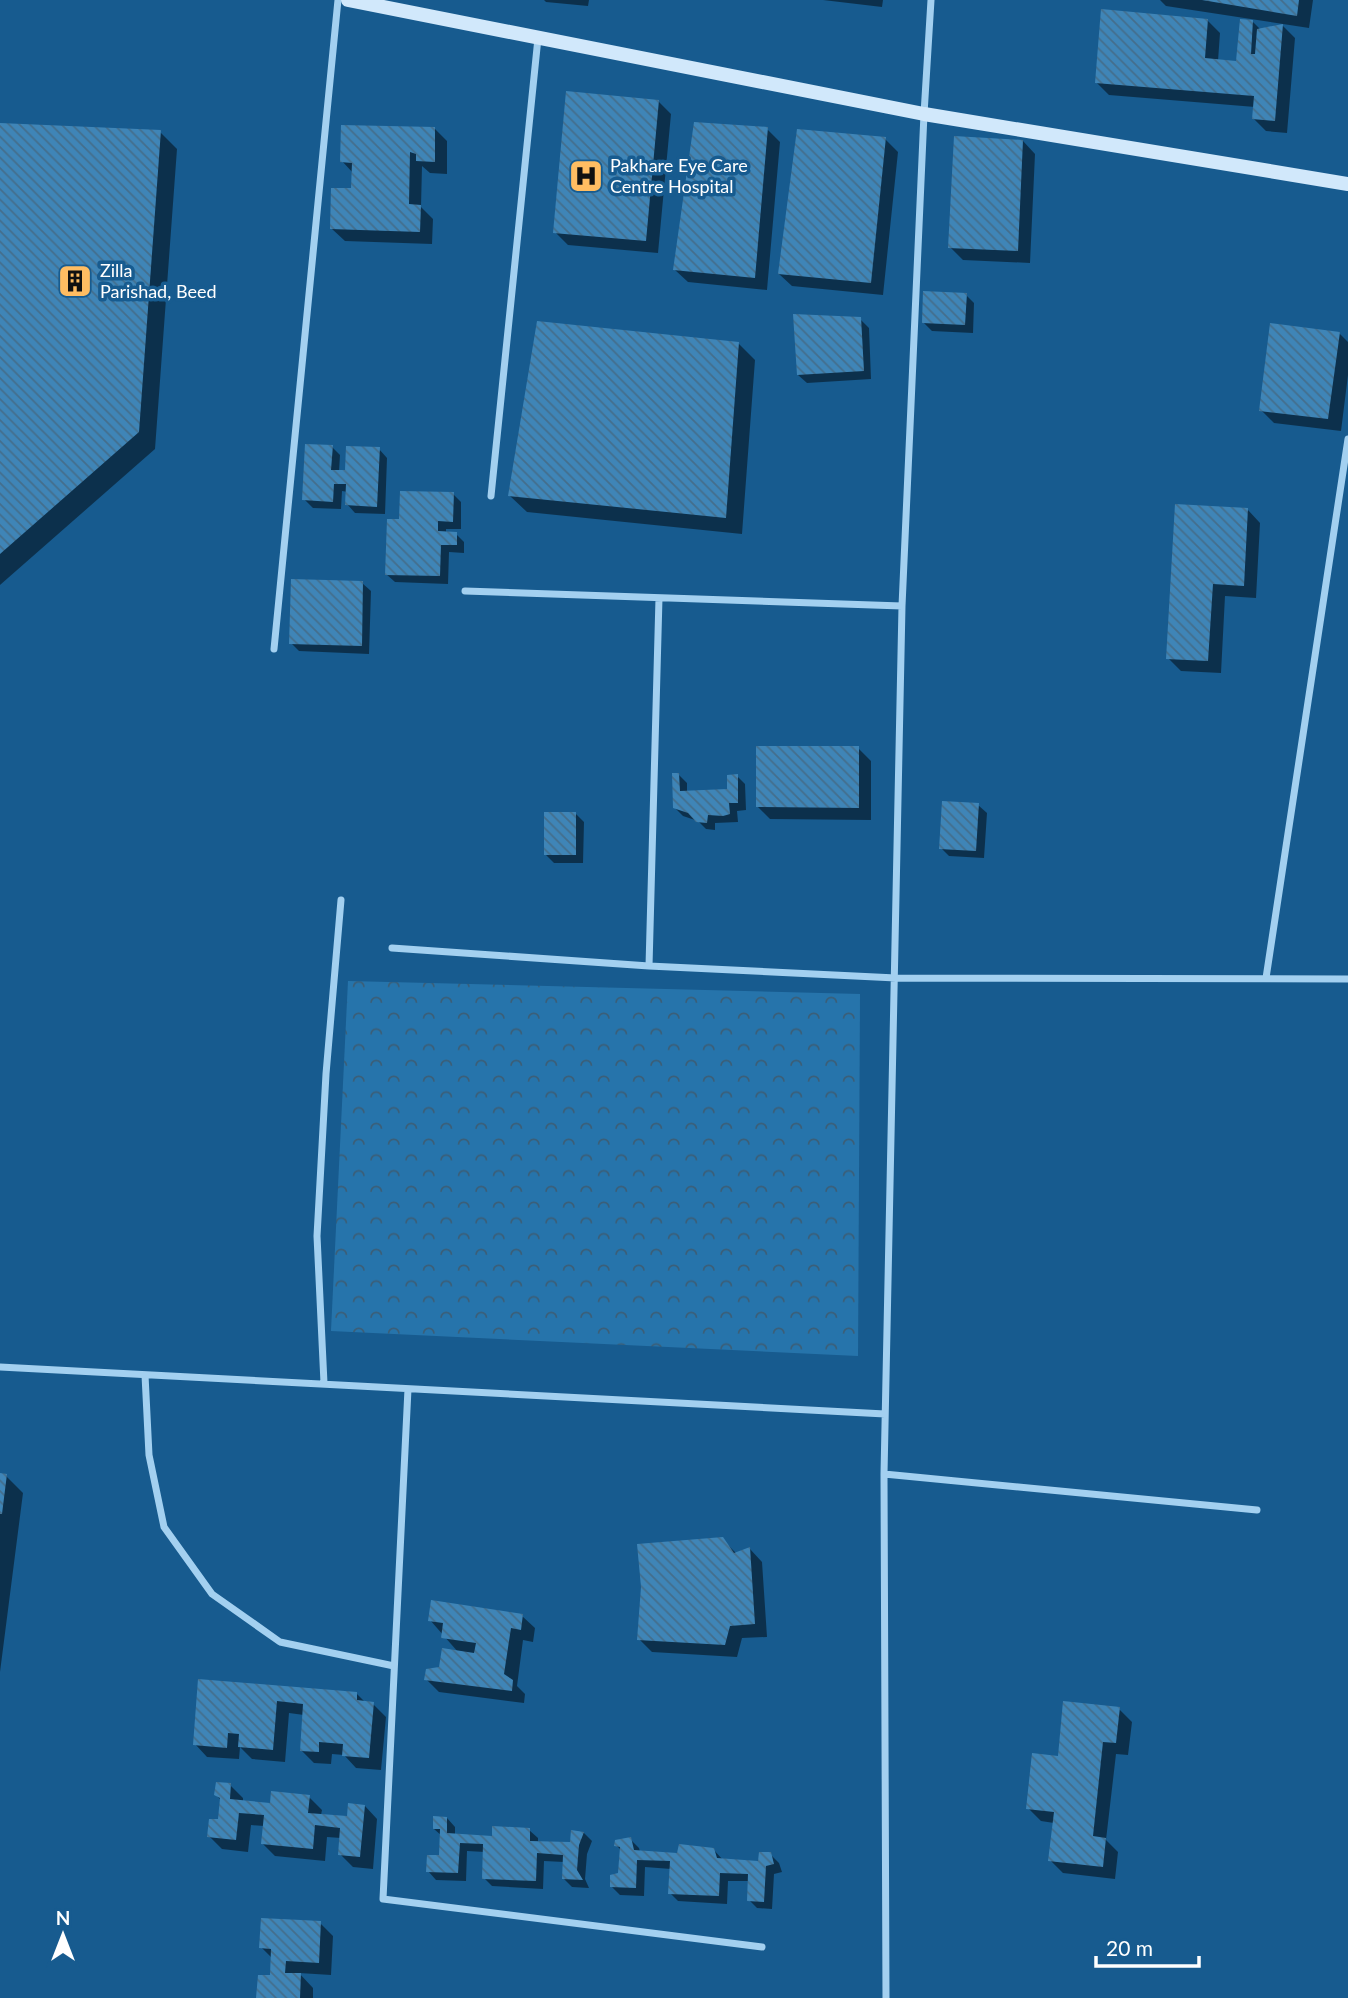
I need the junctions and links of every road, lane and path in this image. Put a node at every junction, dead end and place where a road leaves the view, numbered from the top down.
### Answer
1 (338, 0) edge
2 (348, 0) edge
3 (931, 0) edge
4 (538, 38) junction
5 (924, 114) junction
6 (1348, 184) edge
7 (1348, 439) edge
8 (491, 496) dead end
9 (465, 591) dead end
10 (659, 598) junction
11 (902, 606) junction
12 (274, 649) dead end
13 (341, 900) dead end
14 (392, 948) dead end
15 (649, 966) junction
16 (896, 978) junction
17 (1266, 978) junction
18 (1348, 979) edge
19 (0, 1367) edge
20 (145, 1375) junction
21 (324, 1383) junction
22 (408, 1389) junction
23 (885, 1414) junction
24 (884, 1474) junction
25 (1257, 1510) dead end
26 (394, 1666) junction
27 (762, 1947) dead end
28 (886, 1998) edge

1 - 12 street
2 - 4 street
3 - 5 street
4 - 5 street
4 - 8 street
5 - 6 street
5 - 11 street
7 - 17 street
9 - 10 street
10 - 11 street
10 - 15 street
11 - 16 street
13 - 21 street
14 - 15 street
15 - 16 street
16 - 17 street
16 - 23 street
17 - 18 street
19 - 20 street
20 - 21 street
20 - 26 street
21 - 22 street
22 - 23 street
22 - 26 street
23 - 24 street
24 - 25 street
24 - 28 street
26 - 27 street

